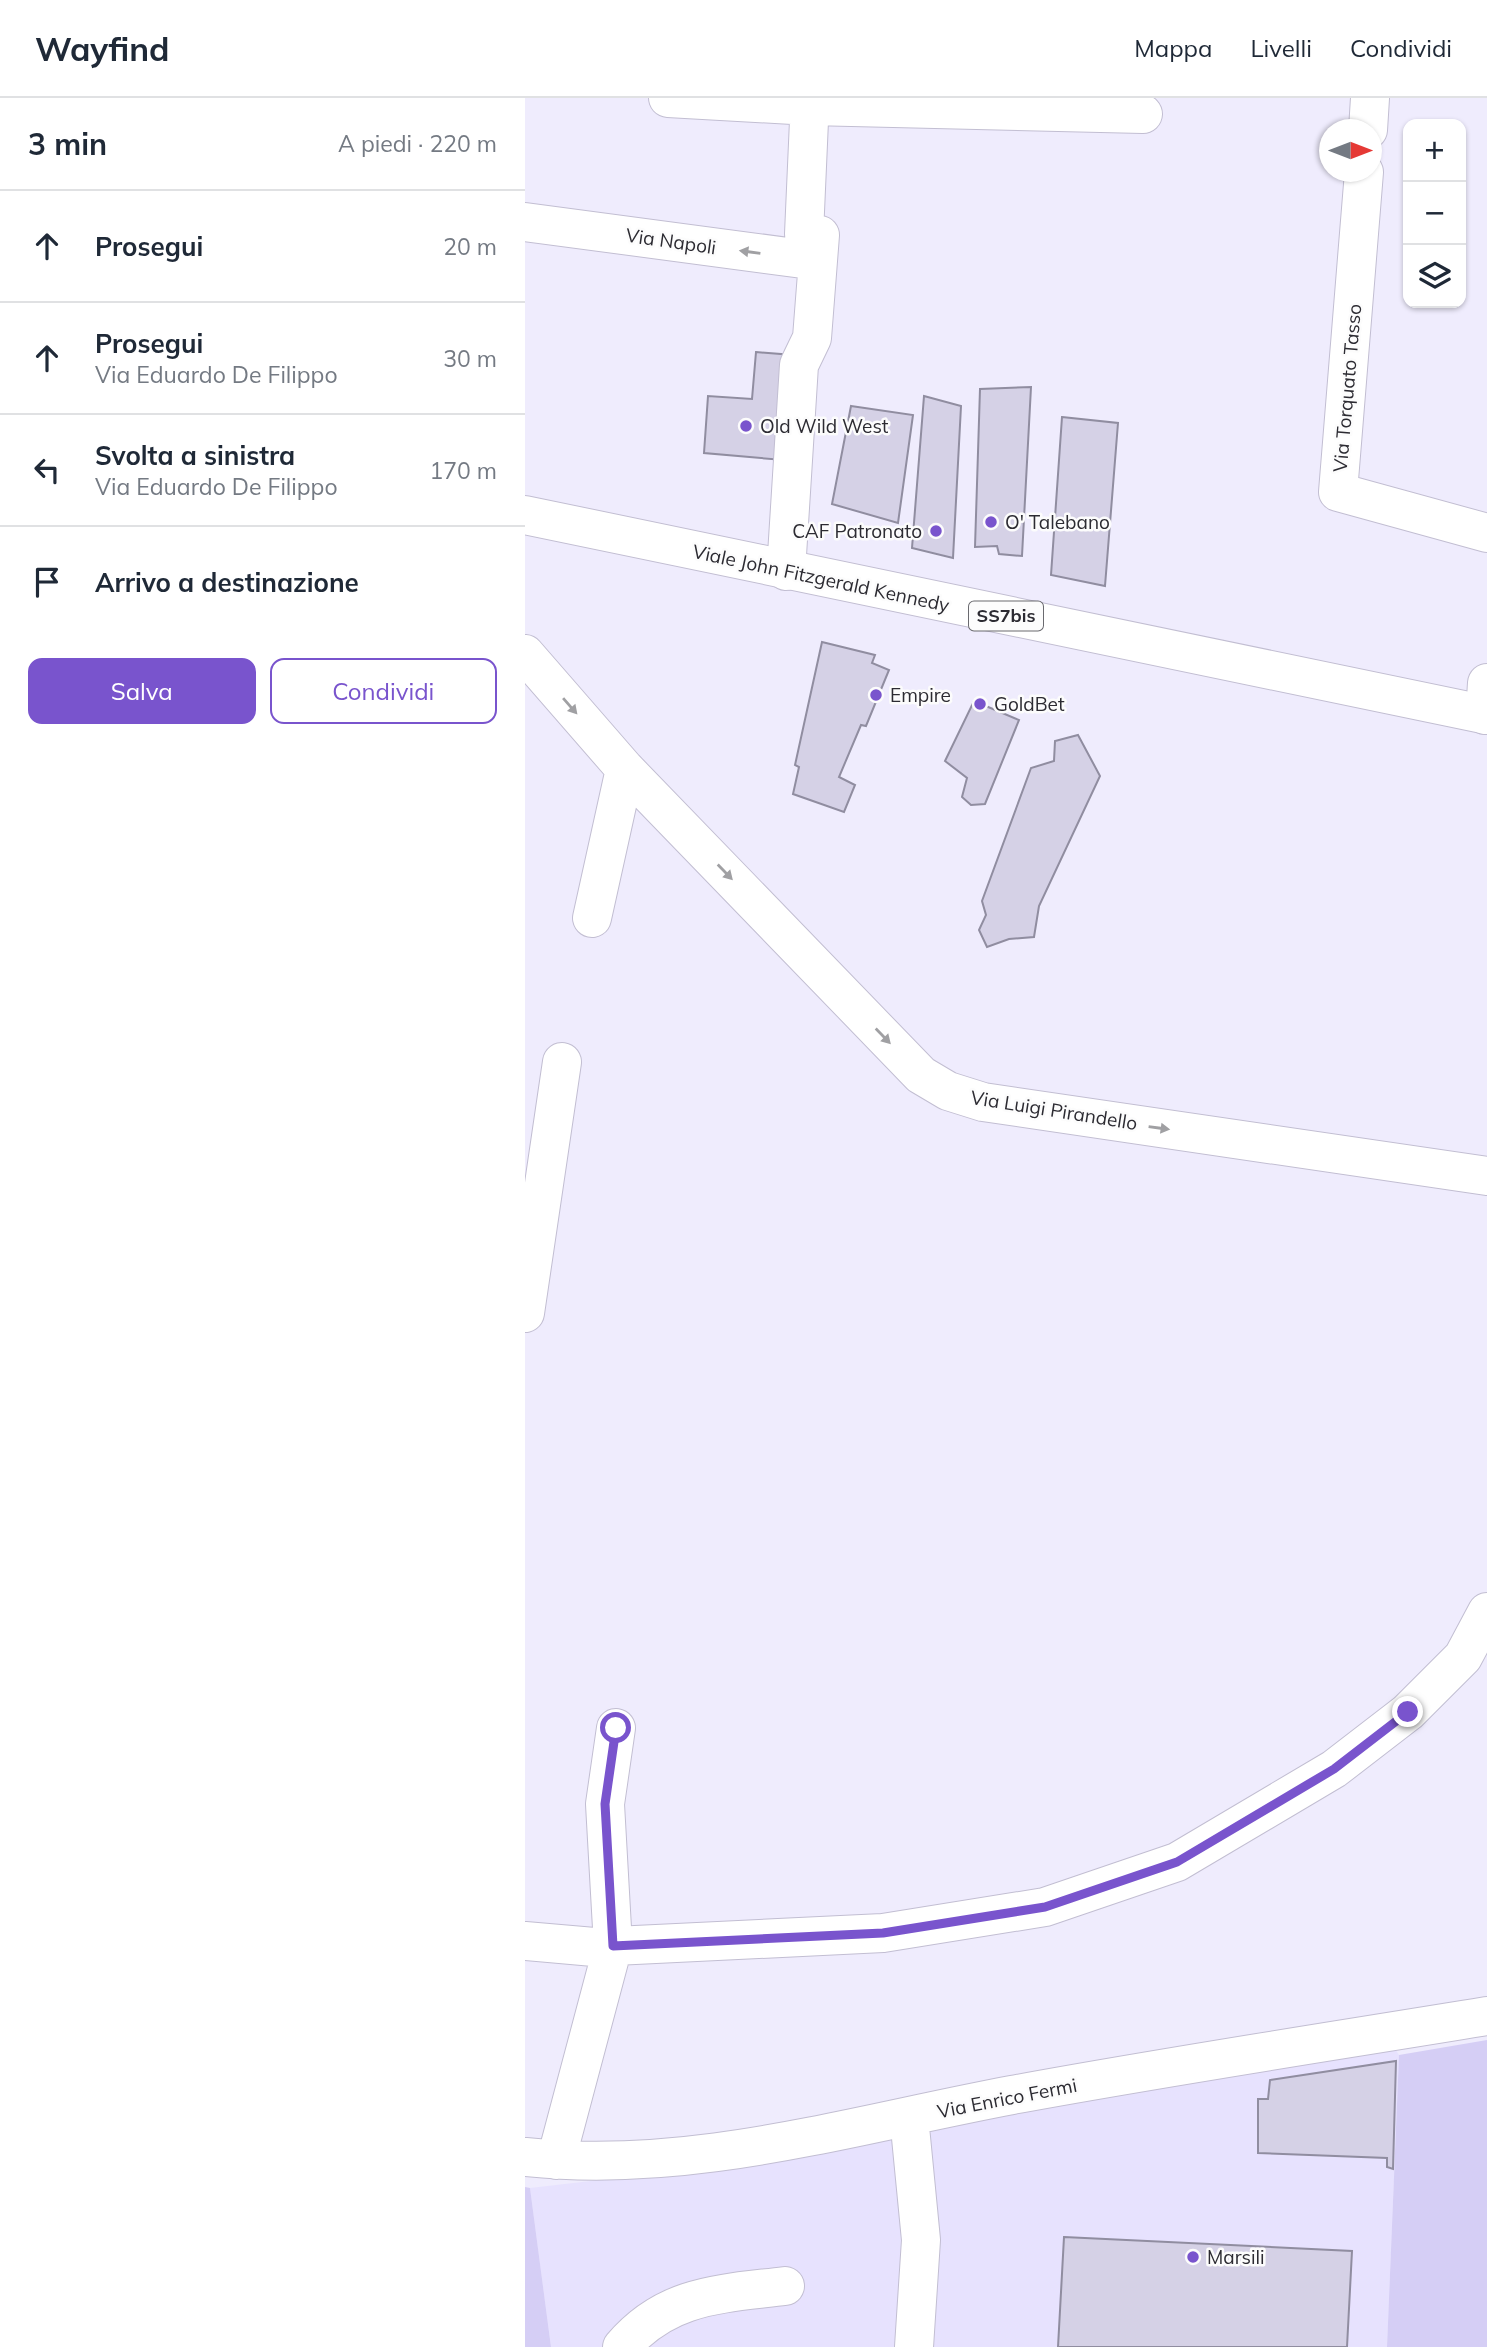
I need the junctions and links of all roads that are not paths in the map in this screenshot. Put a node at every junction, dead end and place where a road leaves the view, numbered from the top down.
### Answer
1 (668, 98) edge
2 (1370, 98) edge
3 (810, 102) edge
4 (1143, 114) dead end
5 (1369, 119) edge
6 (1363, 182) edge
7 (525, 222) edge
8 (818, 261) junction
9 (525, 515) edge
10 (1487, 533) edge
11 (786, 571) junction
12 (525, 654) edge
13 (1486, 704) edge
14 (625, 769) junction
15 (592, 918) dead end
16 (562, 1062) dead end
17 (1487, 1176) edge
18 (529, 1250) edge
19 (525, 1313) edge
20 (1487, 1612) edge
21 (1475, 1658) edge
22 (616, 1728) dead end
23 (525, 1941) edge
24 (613, 1946) junction
25 (1487, 2016) edge
26 (909, 2117) junction
27 (541, 2159) edge
28 (785, 2286) dead end
29 (622, 2347) edge
30 (914, 2347) edge

1 - 3 street
2 - 5 street
3 - 4 street
3 - 8 street
6 - 10 street, Via Torquato Tasso
8 -> 7 street, Via Napoli
8 - 11 street
9 - 11 street, Viale John Fitzgerald Kennedy / SS7bis
11 - 13 street, Viale John Fitzgerald Kennedy / SS7bis
12 -> 14 street, Via Luigi Pirandello
14 - 15 street
14 -> 17 street, Via Luigi Pirandello
16 - 18 street
18 - 19 street
20 - 21 street
21 - 24 street
22 - 24 street
23 - 24 street
24 - 27 street
25 - 26 street, Via Enrico Fermi
26 - 27 street, Via Enrico Fermi
26 - 30 street
28 - 29 street

